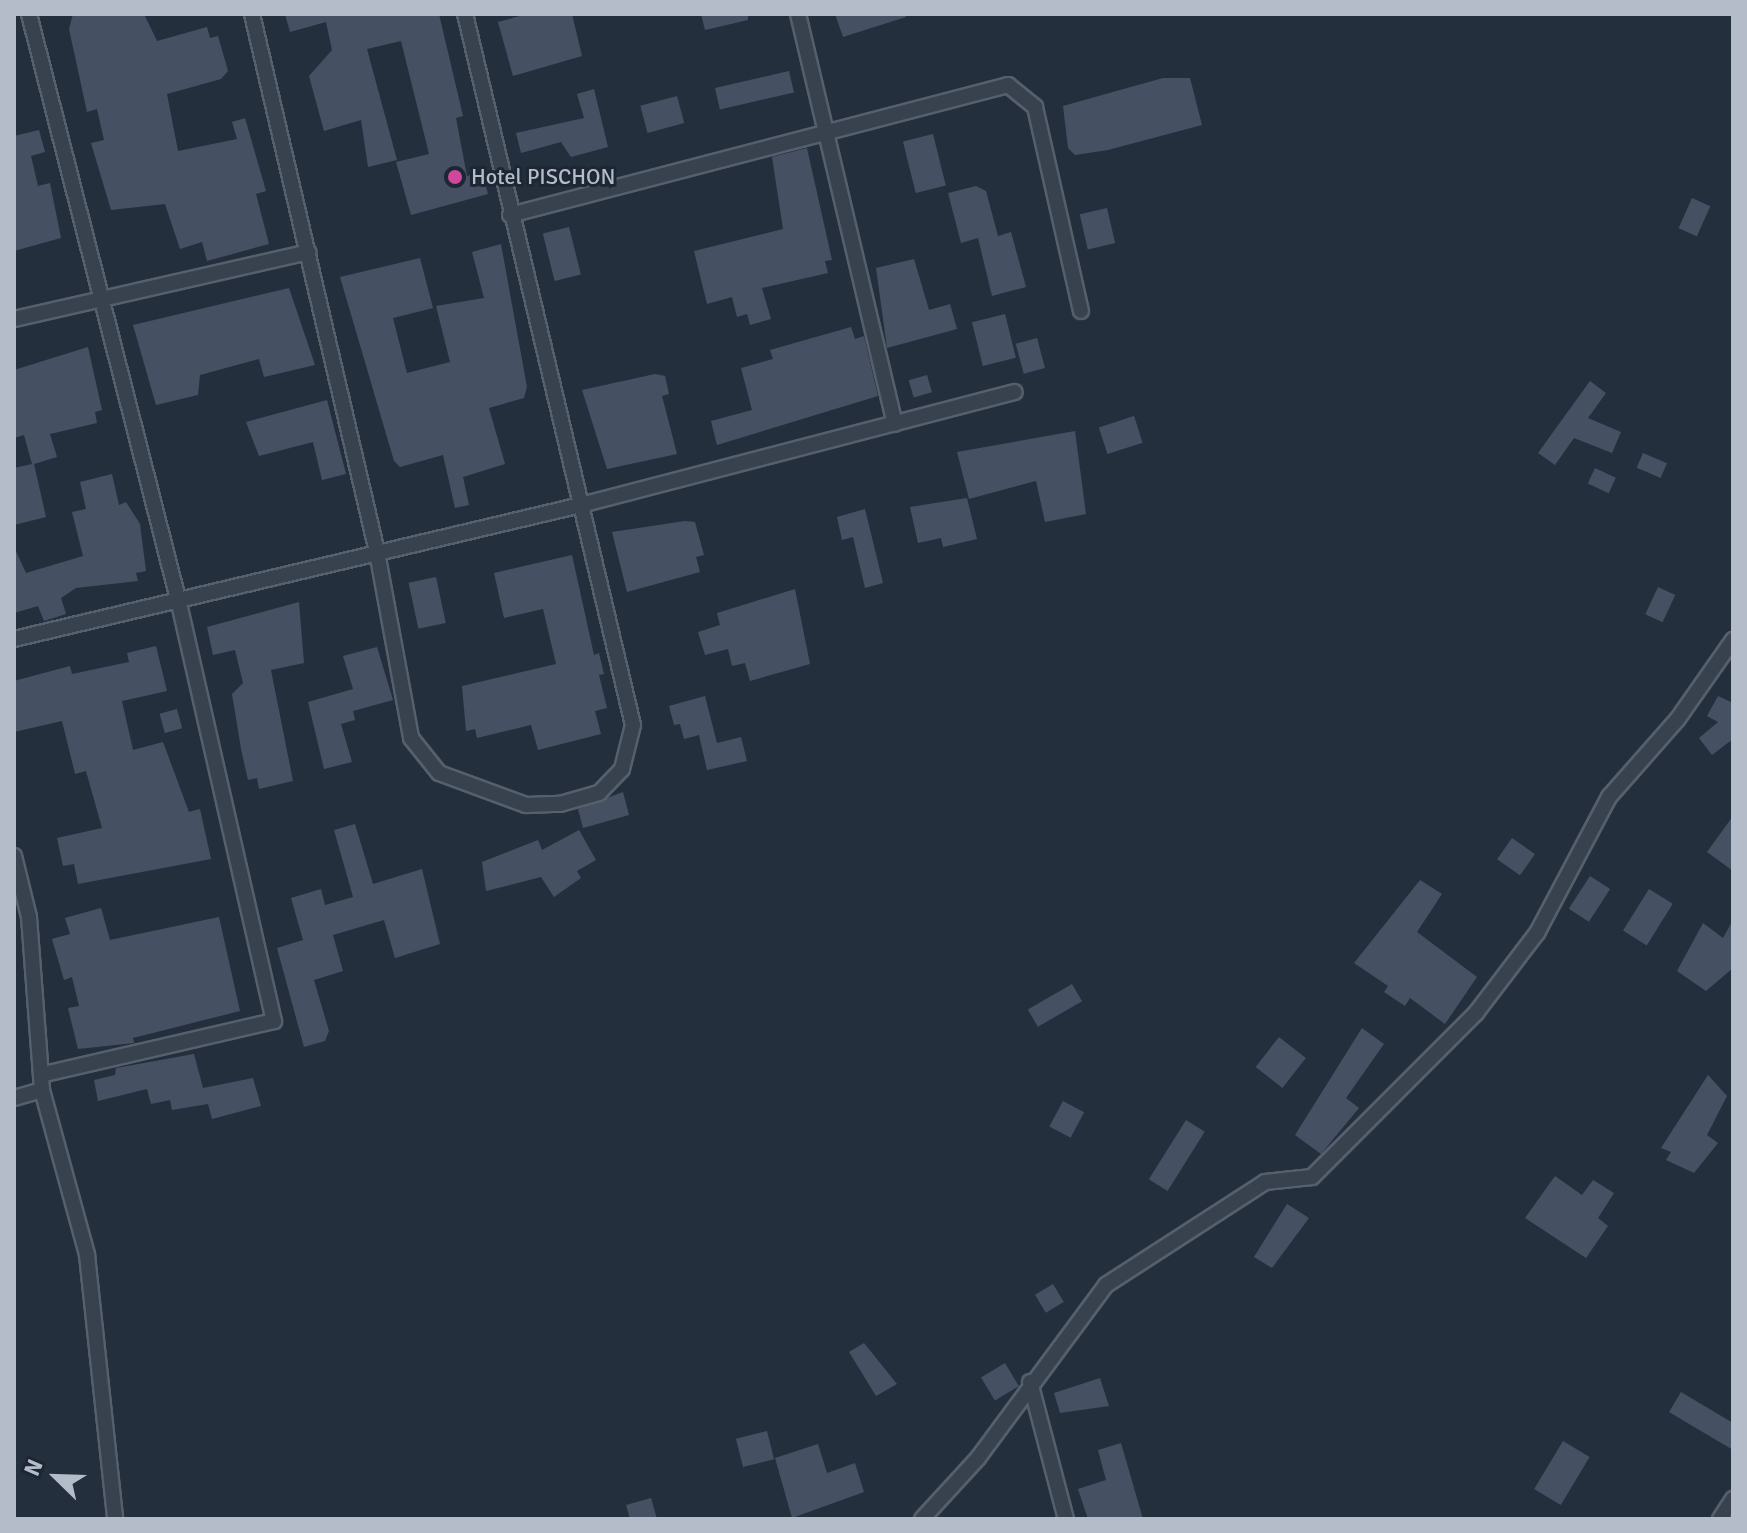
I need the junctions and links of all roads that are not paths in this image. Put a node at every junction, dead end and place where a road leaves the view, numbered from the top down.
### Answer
1 (29, 14) edge
2 (252, 14) edge
3 (465, 14) edge
4 (798, 14) edge
5 (826, 131) junction
6 (510, 215) junction
7 (308, 252) junction
8 (103, 299) junction
9 (1081, 311) dead end
10 (14, 319) edge
11 (1014, 392) dead end
12 (895, 424) junction
13 (581, 505) junction
14 (377, 552) junction
15 (178, 599) junction
16 (14, 639) edge
17 (1733, 640) edge
18 (14, 856) edge
19 (42, 1083) junction
20 (14, 1098) edge
21 (1030, 1382) junction
22 (1733, 1499) edge
23 (115, 1519) edge
24 (922, 1519) edge
25 (1066, 1519) edge
26 (1720, 1519) edge

1 - 8 street
2 - 7 street
3 - 6 street
4 - 5 street
5 - 6 street
5 - 9 street
5 - 12 street
6 - 13 street
7 - 8 street
7 - 14 street
8 - 10 street
8 - 15 street
11 - 12 street
12 - 13 street
13 - 14 street
13 - 14 street
14 - 15 street
15 - 16 street
15 - 19 street
17 - 21 street
18 - 19 street
19 - 20 street
19 - 23 street
21 - 24 street
21 - 25 street
22 - 26 street

